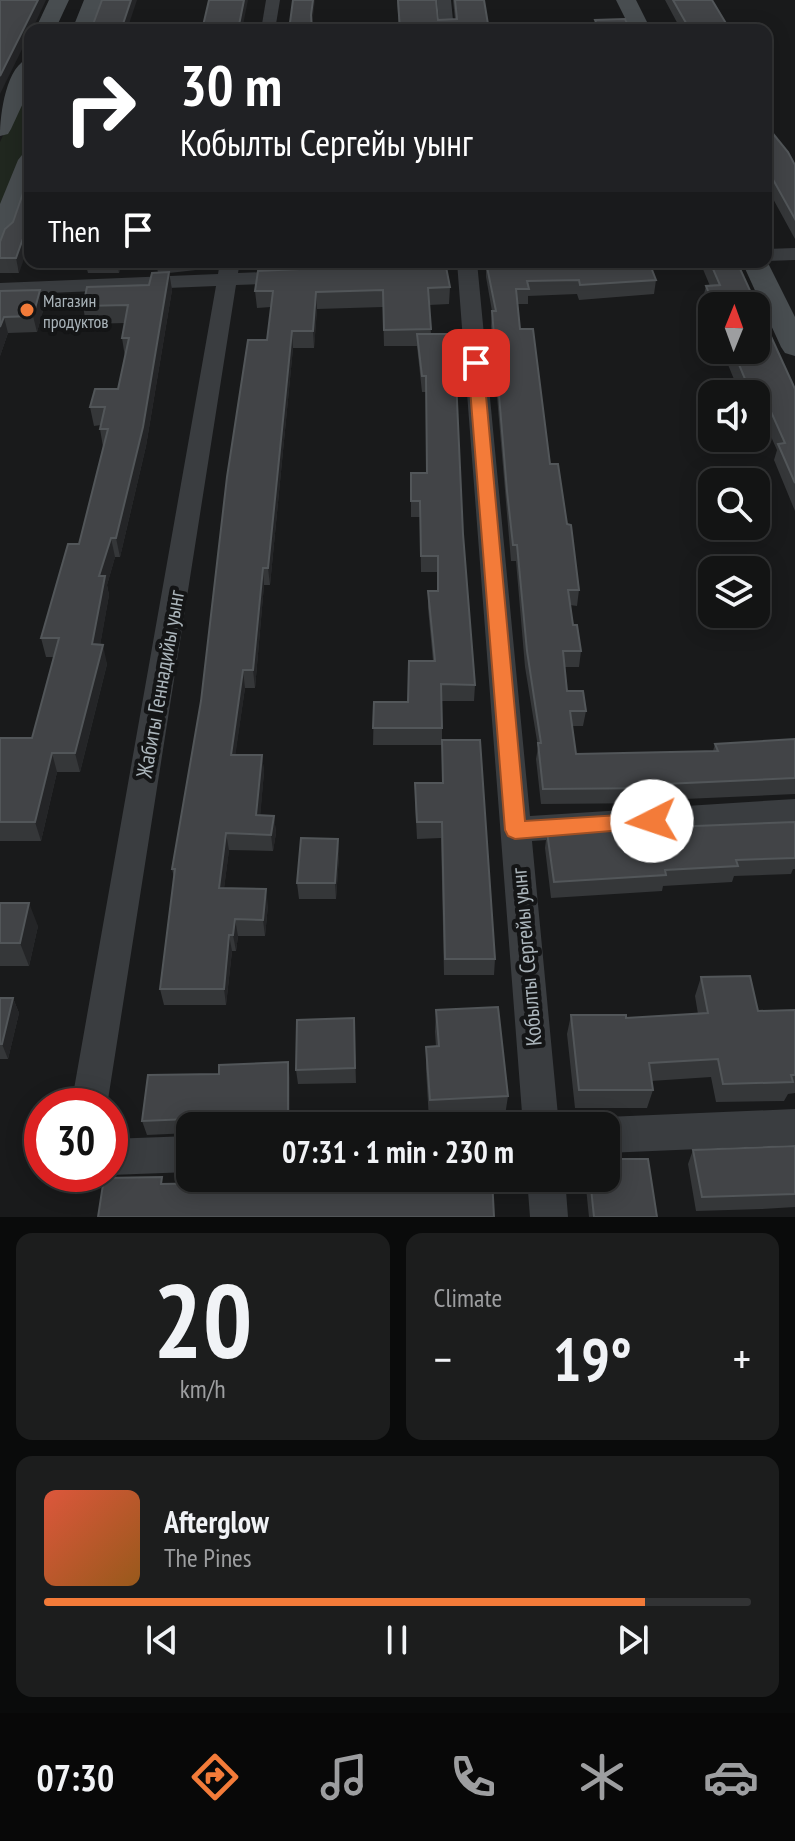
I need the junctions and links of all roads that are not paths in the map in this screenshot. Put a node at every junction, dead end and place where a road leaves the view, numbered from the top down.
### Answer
1 (59, 0) edge
2 (94, 0) edge
3 (273, 0) edge
4 (444, 0) edge
5 (626, 0) edge
6 (48, 24) edge
7 (84, 24) edge
8 (269, 24) edge
9 (446, 24) edge
10 (638, 24) edge
11 (24, 77) edge
12 (0, 129) edge
13 (24, 175) edge
14 (0, 235) edge
15 (795, 254) edge
16 (772, 255) edge
17 (467, 268) edge
18 (758, 268) edge
19 (229, 271) edge
20 (303, 277) edge
21 (0, 289) edge
22 (795, 347) edge
23 (795, 811) edge
24 (515, 830) junction
25 (92, 1088) edge
26 (540, 1112) edge
27 (795, 1127) edge
28 (620, 1134) edge
29 (176, 1155) edge
30 (128, 1156) edge
31 (547, 1192) edge
32 (549, 1217) edge

1 - 6 street
2 - 7 street
3 - 8 street
4 - 9 street
5 - 10 street
11 - 12 street
13 - 14 street
15 - 16 street
17 - 24 street, Кобылты Сергейы уынг
18 - 22 street
19 - 20 street
19 - 21 street
19 - 25 street, Жабиты Геннадийы уынг
23 - 24 street
24 - 26 street, Кобылты Сергейы уынг
27 - 28 street
29 - 30 street
31 - 32 street

